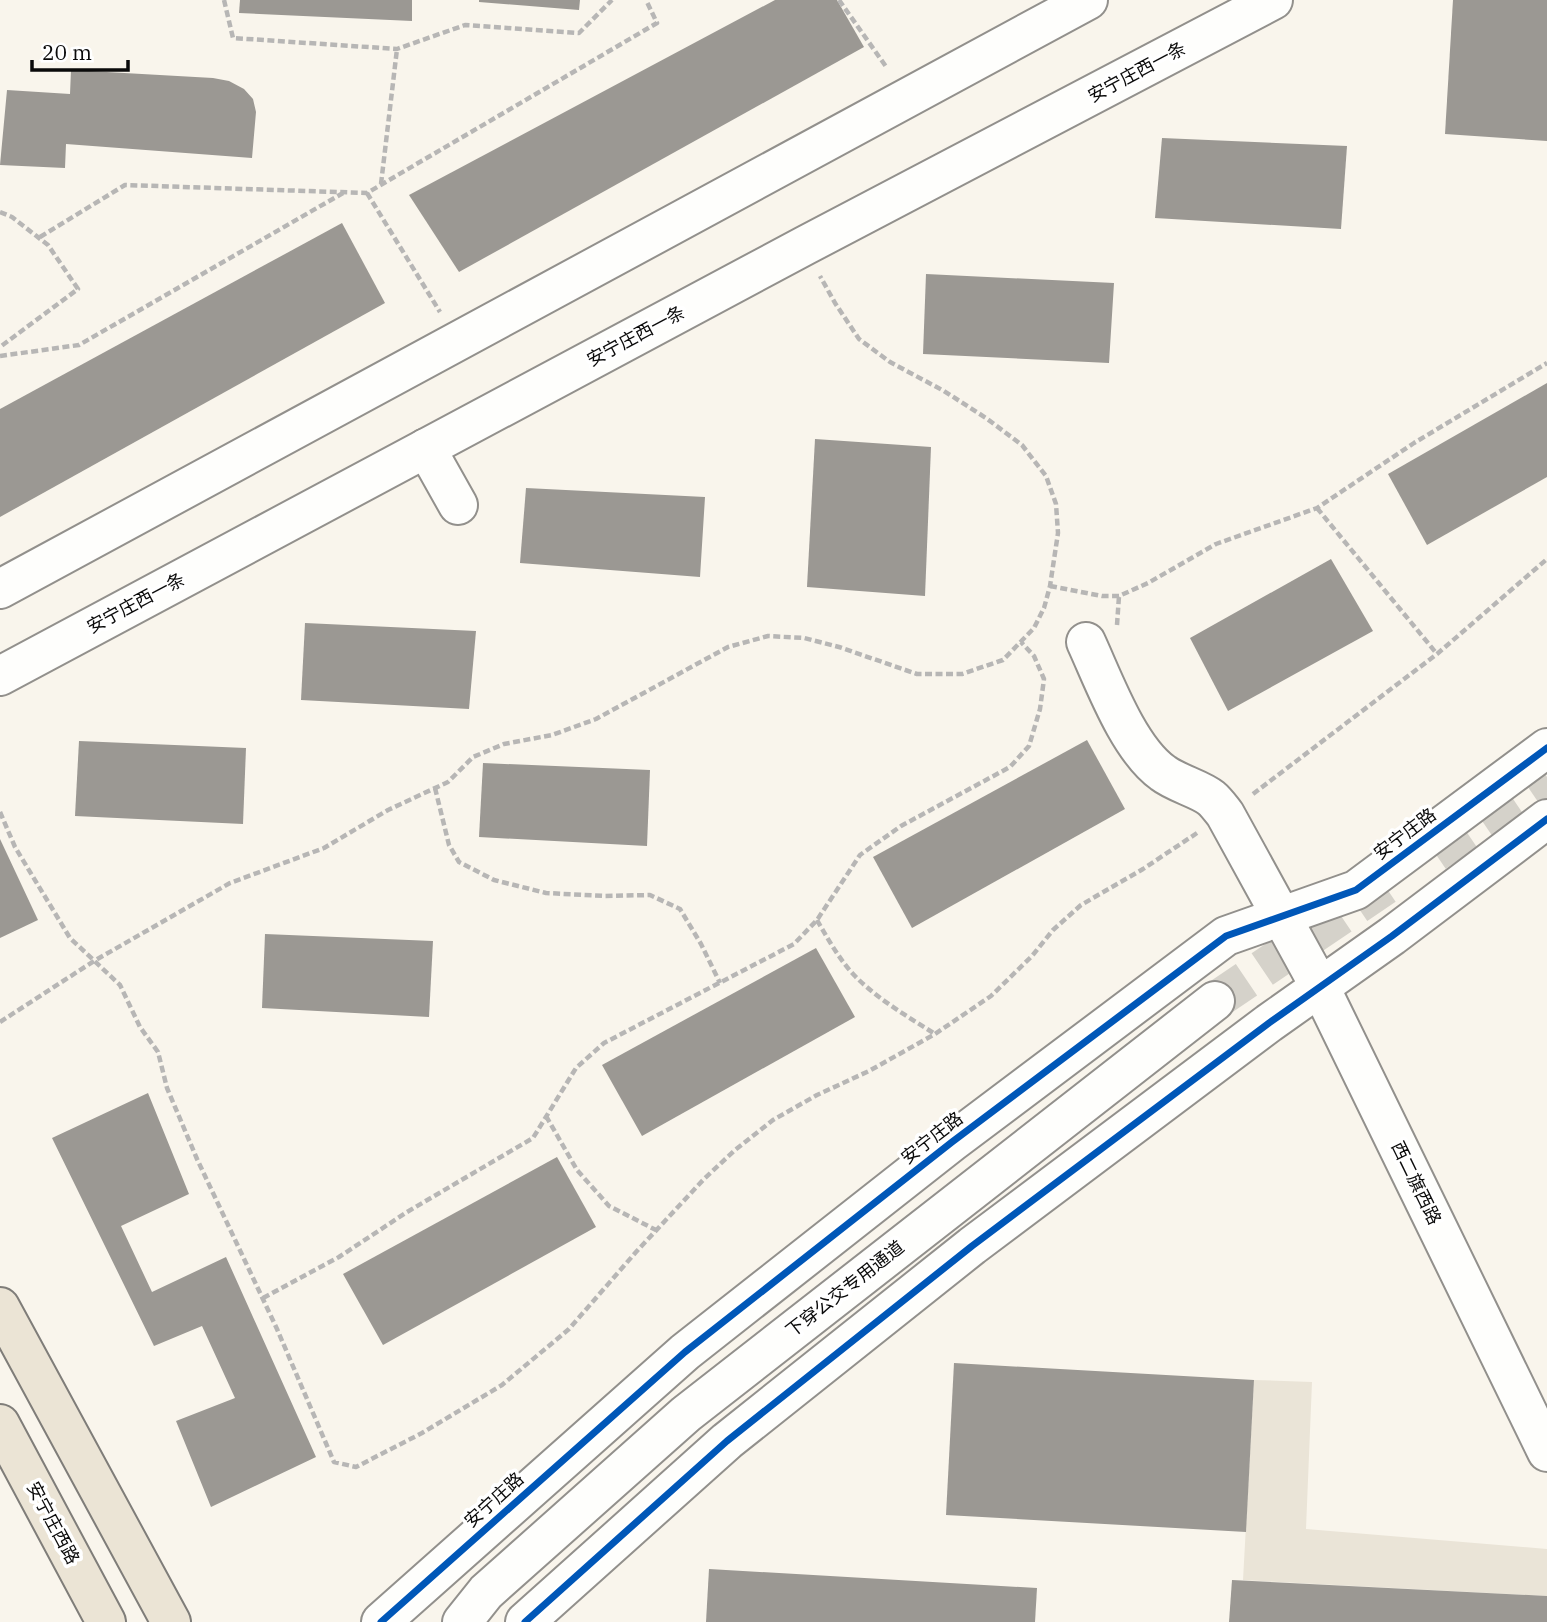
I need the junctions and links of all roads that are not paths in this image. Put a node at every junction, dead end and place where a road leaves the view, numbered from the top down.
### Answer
1 (1088, 0) edge
2 (1273, 0) edge
3 (426, 448) junction
4 (457, 505) dead end
5 (0, 589) edge
6 (1086, 642) dead end
7 (0, 676) edge
8 (1547, 748) edge
9 (1547, 819) edge
10 (1282, 916) junction
11 (1320, 987) junction
12 (1215, 1001) tunnel mouth
13 (0, 1307) edge
14 (0, 1424) edge
15 (1547, 1452) edge
16 (486, 1592) junction
17 (106, 1622) edge
18 (171, 1622) edge
19 (381, 1622) edge
20 (439, 1622) edge
21 (462, 1622) edge
22 (525, 1622) edge

1 - 5 street
2 - 3 street, 安宁庄西一条
3 - 4 street
3 - 7 street, 安宁庄西一条
6 - 10 street, 西二旗西路
8 - 10 street, 安宁庄路
9 - 11 street
10 - 11 street, 西二旗西路
10 - 19 street, 安宁庄路
11 - 15 street, 西二旗西路
11 - 22 street
12 - 16 street, 下穿公交专用通道
13 - 18 main road
14 - 17 main road, 安宁庄西路
16 - 20 street, 下穿公交专用通道
16 - 21 street, 下穿公交专用通道

